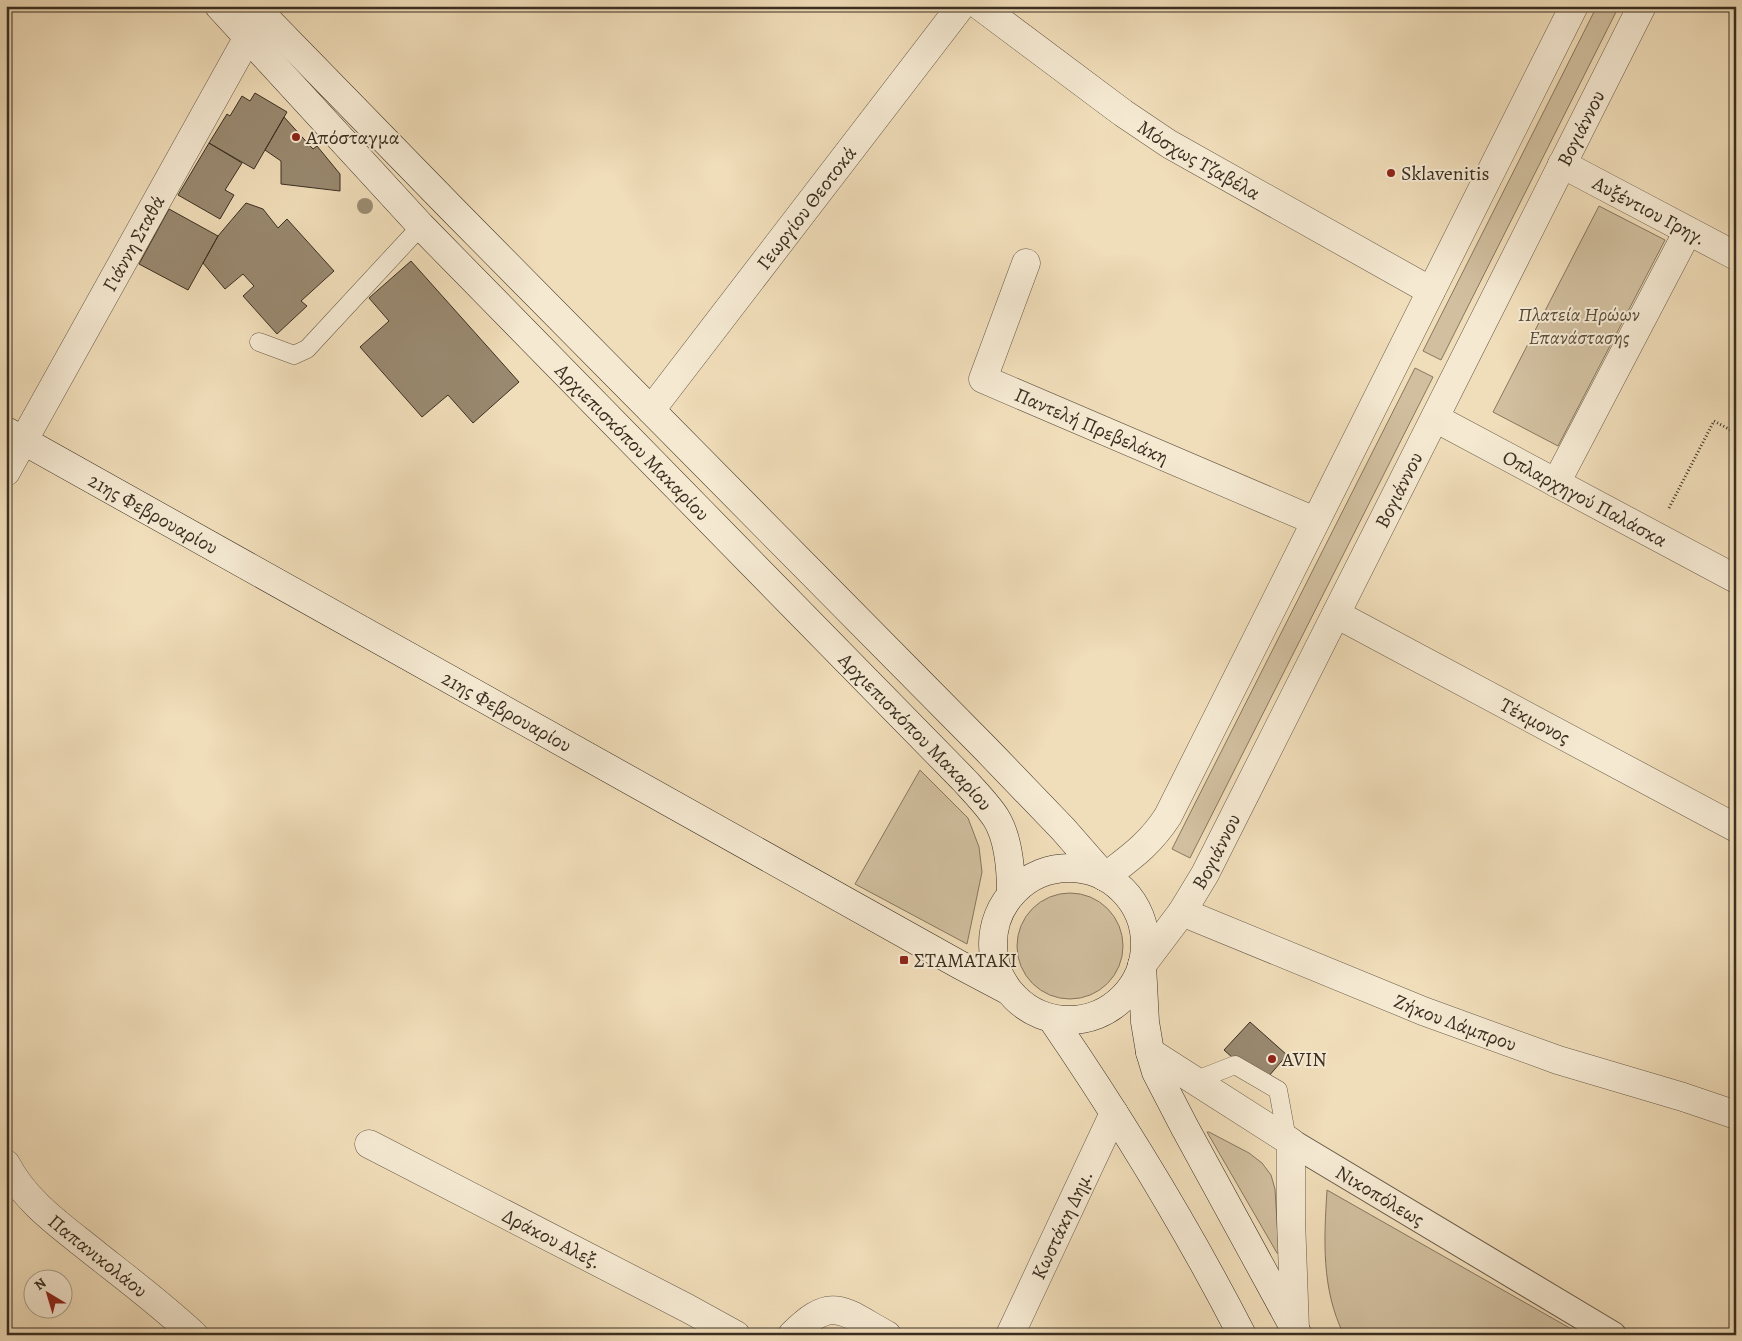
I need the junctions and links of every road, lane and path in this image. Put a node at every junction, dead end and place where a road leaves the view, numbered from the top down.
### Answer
1 (219, 6) edge
2 (961, 6) edge
3 (1574, 6) edge
4 (1642, 6) edge
5 (260, 9) edge
6 (994, 11) edge
7 (249, 38) junction
8 (1562, 164) junction
9 (421, 226) junction
10 (1688, 231) junction
11 (1736, 256) edge
12 (1026, 263) dead end
13 (1431, 291) junction
14 (260, 342) dead end
15 (651, 410) junction
16 (1435, 418) junction
17 (1736, 433) edge
18 (15, 436) edge
19 (6, 472) edge
20 (1556, 483) junction
21 (1315, 521) junction
22 (1654, 535) junction
23 (1736, 579) edge
24 (1336, 614) junction
25 (1736, 828) edge
26 (1105, 877) junction
27 (1011, 894) junction
28 (1182, 912) junction
29 (1142, 965) junction
30 (1007, 990) junction
31 (1052, 1019) junction
32 (1150, 1052) junction
33 (1194, 1081) junction
34 (1114, 1113) junction
35 (1736, 1115) edge
36 (1289, 1140) junction
37 (369, 1144) dead end
38 (7, 1168) edge
39 (1297, 1332) edge
40 (194, 1335) edge
41 (736, 1335) edge
42 (792, 1335) edge
43 (887, 1335) edge
44 (1010, 1335) edge
45 (1242, 1335) edge
46 (1613, 1335) edge

1 - 7 street, Αρχιεπισκόπου Μακαρίου
2 - 15 street, Γεωργίου Θεοτοκά
3 - 13 street
4 - 8 street, Βογιάννου
5 - 7 street, Γιάννη Σταθά
5 - 15 street
6 - 13 street, Μόσχως Τζαβέλα
7 - 9 street, Αρχιεπισκόπου Μακαρίου
7 - 18 street, Γιάννη Σταθά
8 - 10 street, Αυξέντιου Γρηγ.
8 - 16 street, Βογιάννου
9 - 14 lane
9 - 27 street, Αρχιεπισκόπου Μακαρίου
10 - 11 street, Αυξέντιου Γρηγ.
10 - 20 street
12 - 21 street, Παντελή Πρεβελάκη
13 - 21 street
15 - 26 street
16 - 20 street, Οπλαρχηγού Παλάσκα
16 - 24 street, Βογιάννου
17 - 22 path
18 - 19 street, Γιάννη Σταθά
18 - 30 street, 21ης Φεβρουαρίου
20 - 22 street, Οπλαρχηγού Παλάσκα
21 - 26 street
22 - 23 street, Οπλαρχηγού Παλάσκα
24 - 25 street, Τέκμονος
24 - 28 street, Βογιάννου
26 - 27 street
26 - 29 street
27 - 30 street
28 - 29 street, Βογιάννου
28 - 35 street, Ζήκου Λάμπρου
29 - 31 street
29 - 32 street
30 - 31 street
31 - 34 street
32 - 33 street, Νικοπόλεως
32 - 39 street
33 - 36 street, Νικοπόλεως
33 - 36 lane
34 - 44 street, Κωστάκη Δημ.
34 - 45 street
36 - 39 street
36 - 46 street, Νικοπόλεως
37 - 41 street, Δράκου Αλεξ.
38 - 40 street, Παπανικολάου
42 - 43 street

